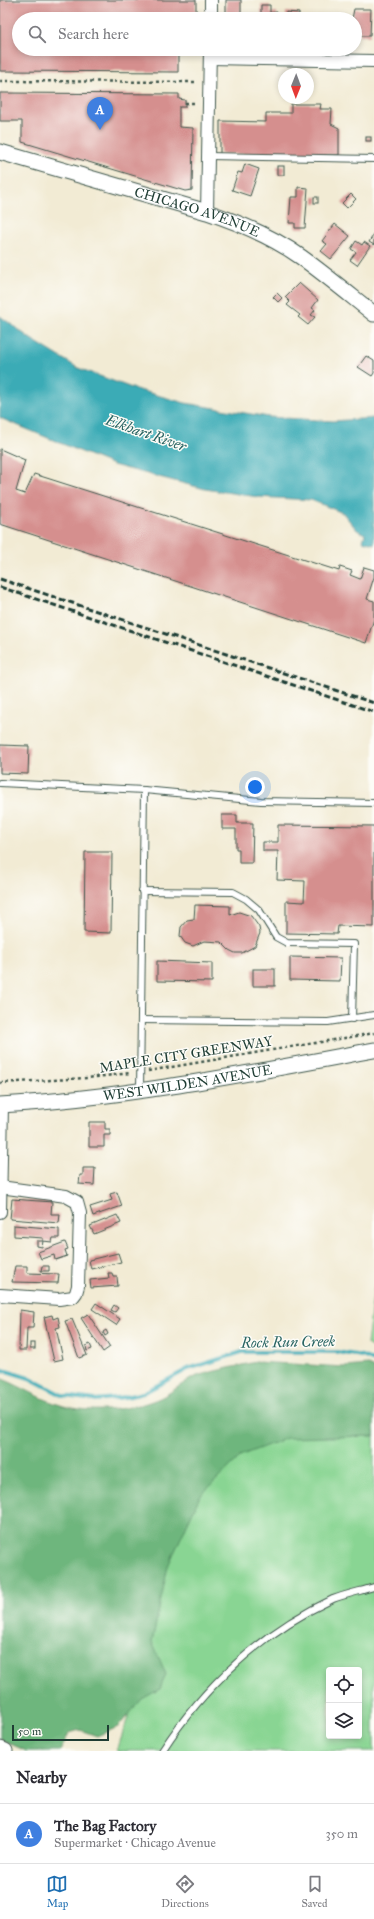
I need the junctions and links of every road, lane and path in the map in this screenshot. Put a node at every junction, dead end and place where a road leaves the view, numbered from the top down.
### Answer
1 (211, 0) edge
2 (211, 12) edge
3 (210, 56) edge
4 (257, 56) edge
5 (374, 61) edge
6 (0, 81) edge
7 (197, 82) dead end
8 (185, 103) dead end
9 (196, 103) dead end
10 (0, 152) edge
11 (208, 156) junction
12 (374, 159) edge
13 (207, 212) junction
14 (374, 314) edge
15 (0, 783) edge
16 (144, 790) junction
17 (374, 803) edge
18 (142, 891) junction
19 (374, 1015) edge
20 (352, 1019) junction
21 (141, 1020) junction
22 (374, 1033) edge
23 (374, 1050) edge
24 (140, 1072) junction
25 (0, 1083) edge
26 (140, 1090) junction
27 (1, 1105) edge
28 (0, 1187) edge
29 (0, 1212) edge
30 (0, 1295) edge
31 (374, 1587) edge
32 (0, 1749) edge
33 (5, 1751) edge
34 (162, 1751) edge

1 - 2 street
3 - 11 street
4 - 5 street
6 - 7 path
8 - 9 path
10 - 13 street, CHICAGO AVENUE
11 - 12 lane
11 - 13 street
13 - 14 street, CHICAGO AVENUE
15 - 16 lane
16 - 17 lane
16 - 18 lane
18 - 20 lane
18 - 21 lane
19 - 20 lane
20 - 21 lane
21 - 24 lane
22 - 24 path, MAPLE CITY GREENWAY
23 - 26 street, WEST WILDEN AVENUE
24 - 25 path, MAPLE CITY GREENWAY
24 - 26 lane
26 - 27 street, WEST WILDEN AVENUE
27 - 28 street
28 - 29 street
28 - 30 street
31 - 34 lane
32 - 33 street

